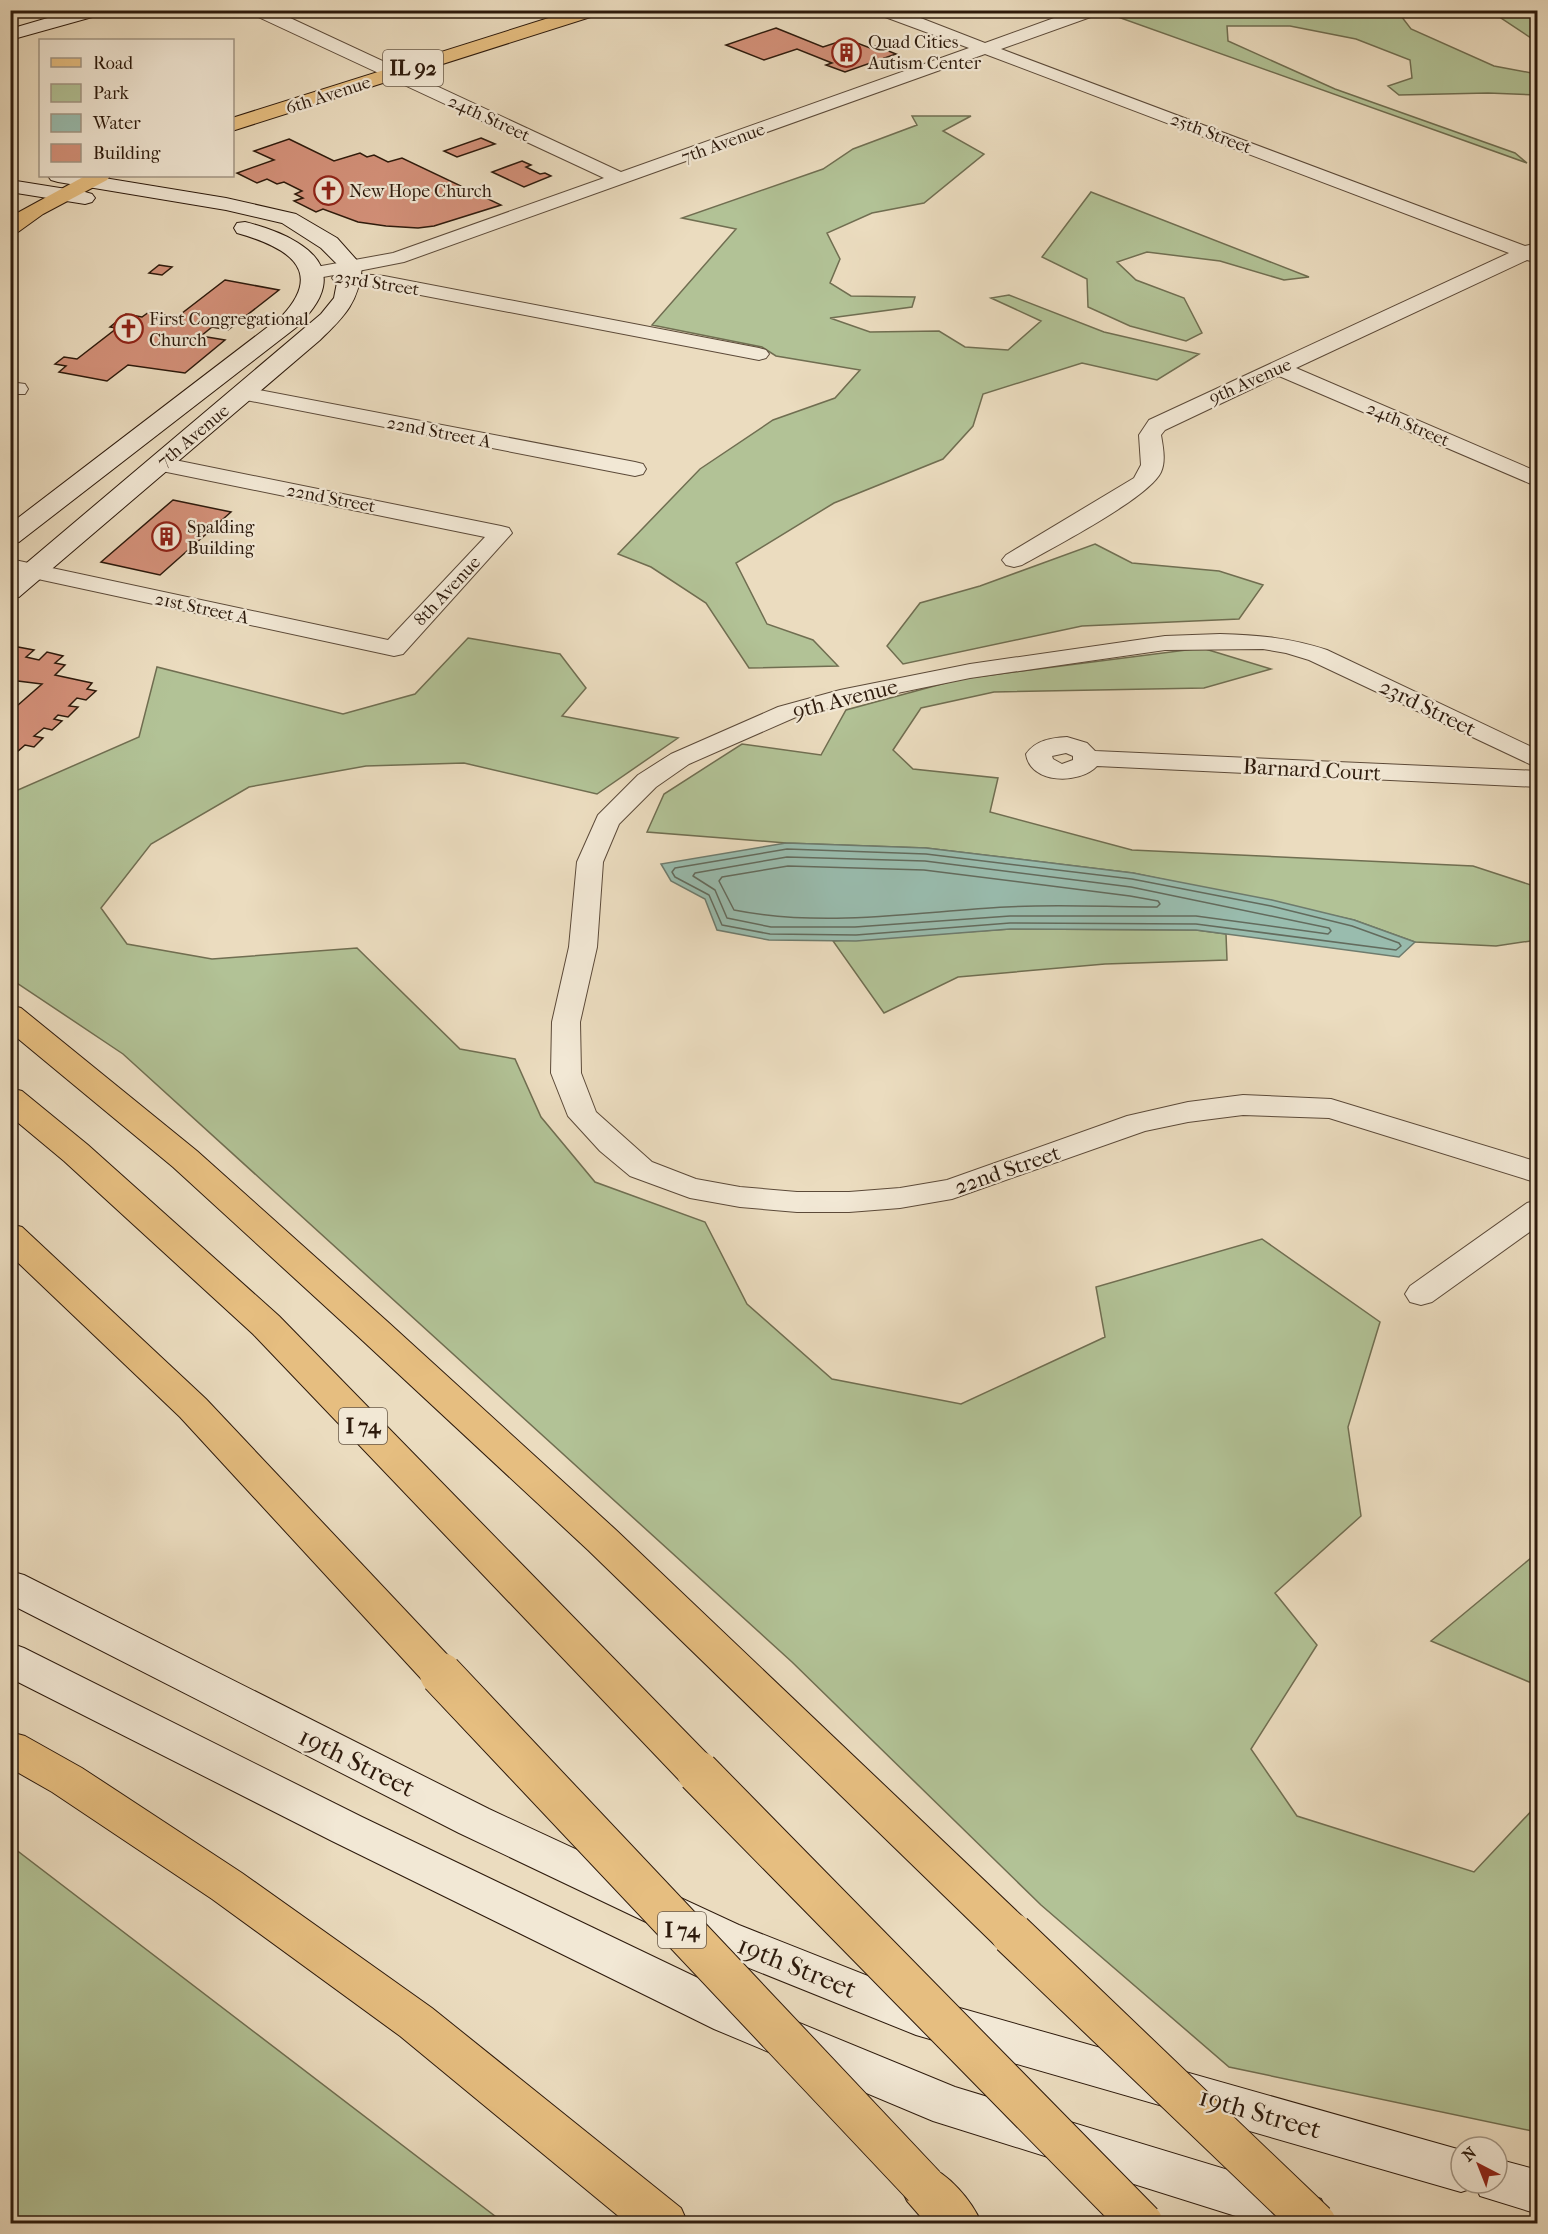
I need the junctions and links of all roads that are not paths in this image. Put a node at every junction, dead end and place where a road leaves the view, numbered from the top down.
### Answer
1 (97, 10) edge
2 (258, 10) edge
3 (594, 10) edge
4 (883, 10) edge
5 (1093, 10) edge
6 (10, 35) edge
7 (985, 49) junction
8 (394, 74) junction
9 (295, 105) junction
10 (234, 124) edge
11 (234, 129) edge
12 (10, 168) edge
13 (39, 172) edge
14 (178, 177) edge
15 (95, 178) edge
16 (622, 179) junction
17 (61, 185) edge
18 (10, 186) edge
19 (289, 218) junction
20 (10, 227) edge
21 (1534, 252) edge
22 (350, 272) junction
23 (312, 273) junction
24 (759, 354) dead end
25 (1279, 368) junction
26 (244, 393) junction
27 (160, 464) junction
28 (634, 469) dead end
29 (1538, 480) edge
30 (501, 533) joint
31 (10, 537) edge
32 (1014, 560) dead end
33 (22, 569) edge
34 (10, 591) edge
35 (394, 649) joint
36 (1318, 655) joint
37 (1087, 758) dead end
38 (1538, 760) edge
39 (1538, 779) edge
40 (10, 1015) edge
41 (566, 1022) joint
42 (10, 1098) edge
43 (1538, 1173) edge
44 (1538, 1210) edge
45 (10, 1234) edge
46 (1421, 1294) dead end
47 (10, 1586) edge
48 (10, 1659) edge
49 (10, 1748) edge
50 (1449, 2168) edge
51 (1509, 2184) edge
52 (1538, 2192) edge
53 (664, 2223) edge
54 (958, 2223) edge
55 (1142, 2223) edge
56 (1315, 2223) edge
57 (1330, 2223) edge

1 - 6 main road
2 - 8 street, 24th Street
3 - 8 main road, 6th Avenue / IL 92
4 - 7 street, 25th Street
5 - 7 street, 7th Avenue
7 - 16 street, 7th Avenue
7 - 21 street, 25th Street
8 - 9 main road, 6th Avenue / IL 92
8 - 16 street, 24th Street
9 - 10 main road, 6th Avenue / IL 92
9 - 11 main road
12 - 13 main road
14 - 19 main road
15 - 17 main road
15 - 19 main road, 23rd Street
16 - 22 street, 7th Avenue
17 - 18 main road, 23rd Street
17 - 20 main road
17 - 23 main road, 23rd Street
19 - 22 main road, 23rd Street
21 - 25 street, 9th Avenue
22 - 23 street, 23rd Street
22 - 24 street, 23rd Street
22 - 26 main road, 7th Avenue
23 - 31 main road, 7th Avenue
25 - 29 street, 24th Street
25 - 32 street, 9th Avenue
26 - 27 main road, 7th Avenue
26 - 28 street, 22nd Street A
27 - 30 street, 22nd Street
27 - 33 main road, 7th Avenue
30 - 35 street, 8th Avenue
33 - 34 main road, 7th Avenue
33 - 35 street, 21st Street A
36 - 38 street, 23rd Street
36 - 41 street, 9th Avenue
37 - 39 street, Barnard Court
40 - 56 main road, bridge
41 - 43 street, 22nd Street
42 - 55 main road, I 74, bridge
44 - 46 street
45 - 54 main road, I 74, bridge
47 - 50 main road, 19th Street
48 - 57 main road
49 - 53 main road
51 - 52 main road

